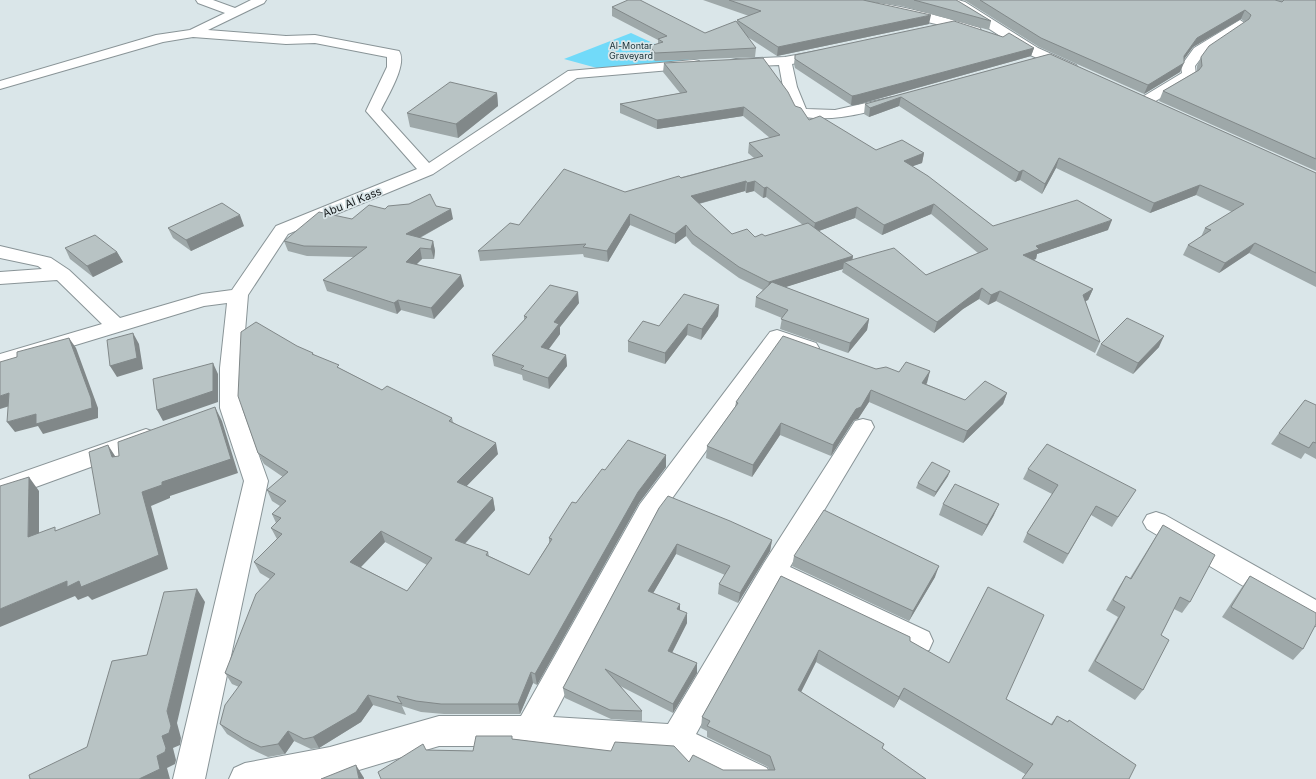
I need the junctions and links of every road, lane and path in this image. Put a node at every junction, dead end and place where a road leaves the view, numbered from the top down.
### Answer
1 (202, 0) edge
2 (260, 0) edge
3 (849, 0) edge
4 (946, 0) edge
5 (980, 0) edge
6 (961, 5) junction
7 (235, 12) junction
8 (953, 24) junction
9 (1240, 24) edge
10 (926, 30) edge
11 (193, 33) junction
12 (835, 51) edge
13 (1032, 51) junction
14 (1047, 58) junction
15 (785, 61) junction
16 (706, 64) edge
17 (720, 64) edge
18 (1025, 64) edge
19 (1086, 75) edge
20 (0, 85) edge
21 (1129, 95) edge
22 (907, 97) edge
23 (1144, 102) junction
24 (1158, 108) edge
25 (426, 171) junction
26 (0, 252) edge
27 (62, 274) junction
28 (0, 278) edge
29 (238, 295) junction
30 (117, 327) junction
31 (829, 356) edge
32 (0, 361) edge
33 (863, 427) dead end
34 (164, 432) edge
35 (0, 490) edge
36 (1156, 522) dead end
37 (773, 571) junction
38 (1316, 614) edge
39 (919, 641) dead end
40 (530, 731) junction
41 (676, 740) junction
42 (189, 779) edge
43 (246, 779) edge
44 (756, 779) edge

1 - 7 street
2 - 7 street
3 - 8 street
4 - 6 street
5 - 6 street
6 - 13 street
7 - 11 street
8 - 10 street
8 - 13 street
9 - 23 street
11 - 20 street
11 - 25 street
12 - 15 street
13 - 14 street
14 - 18 street
14 - 19 street
15 - 17 street
15 - 22 street
16 - 25 street, Abu Al Kass
21 - 23 street
23 - 24 street
25 - 29 street, Abu Al Kass
26 - 27 street
27 - 28 street
27 - 30 street
29 - 30 street
29 - 42 street
30 - 32 street
31 - 40 street
33 - 37 street
34 - 35 street
36 - 38 street
37 - 39 street
37 - 41 street
40 - 41 street
40 - 43 street
41 - 44 street

